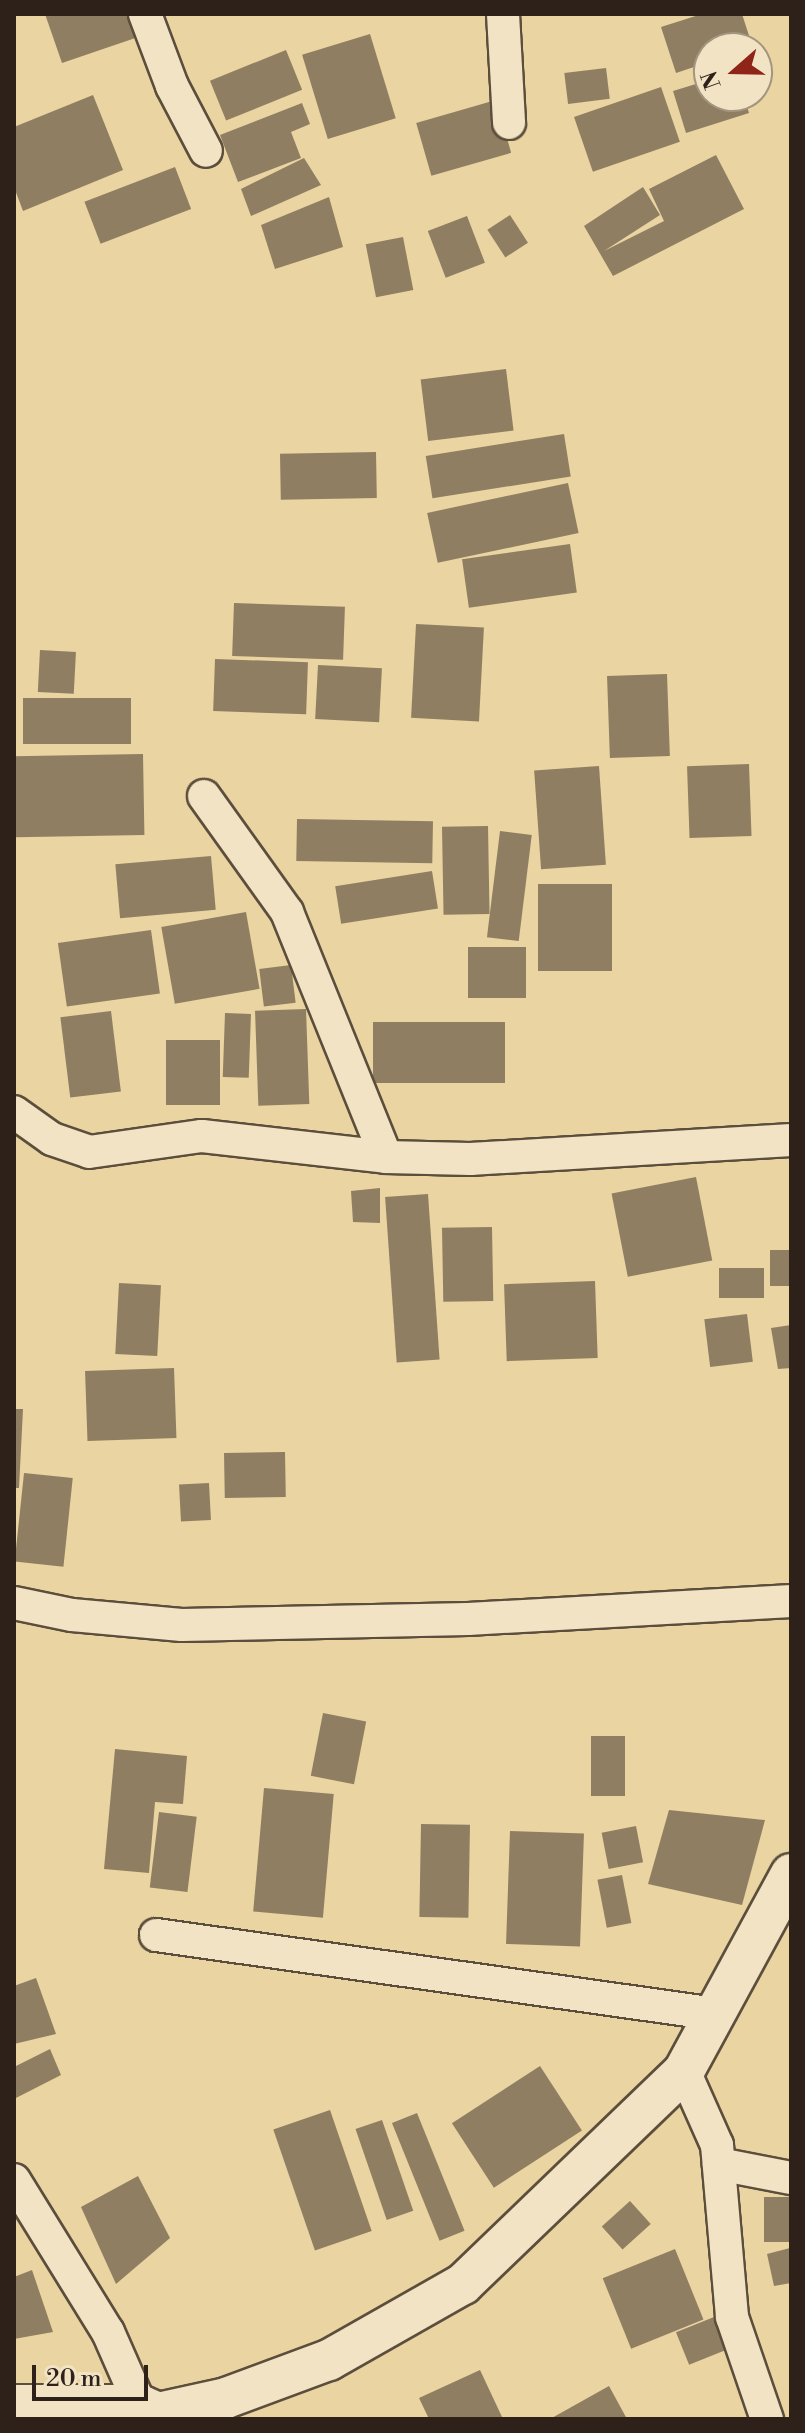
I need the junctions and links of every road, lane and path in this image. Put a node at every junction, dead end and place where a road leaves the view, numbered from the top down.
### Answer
1 (145, 14) edge
2 (503, 14) edge
3 (509, 123) dead end
4 (206, 151) dead end
5 (204, 796) dead end
6 (14, 1112) edge
7 (791, 1140) edge
8 (386, 1157) junction
9 (791, 1601) edge
10 (14, 1603) edge
11 (791, 1874) edge
12 (156, 1935) dead end
13 (716, 2014) junction
14 (684, 2071) junction
15 (719, 2164) junction
16 (791, 2178) edge
17 (14, 2180) edge
18 (14, 2405) edge
19 (140, 2405) junction
20 (767, 2419) edge

1 - 4 street
2 - 3 street
5 - 8 street
6 - 8 street
7 - 8 street
9 - 10 street
11 - 13 street
12 - 13 street
13 - 14 street
14 - 15 street
14 - 19 street
15 - 16 street
15 - 20 street
17 - 19 street
18 - 19 street

